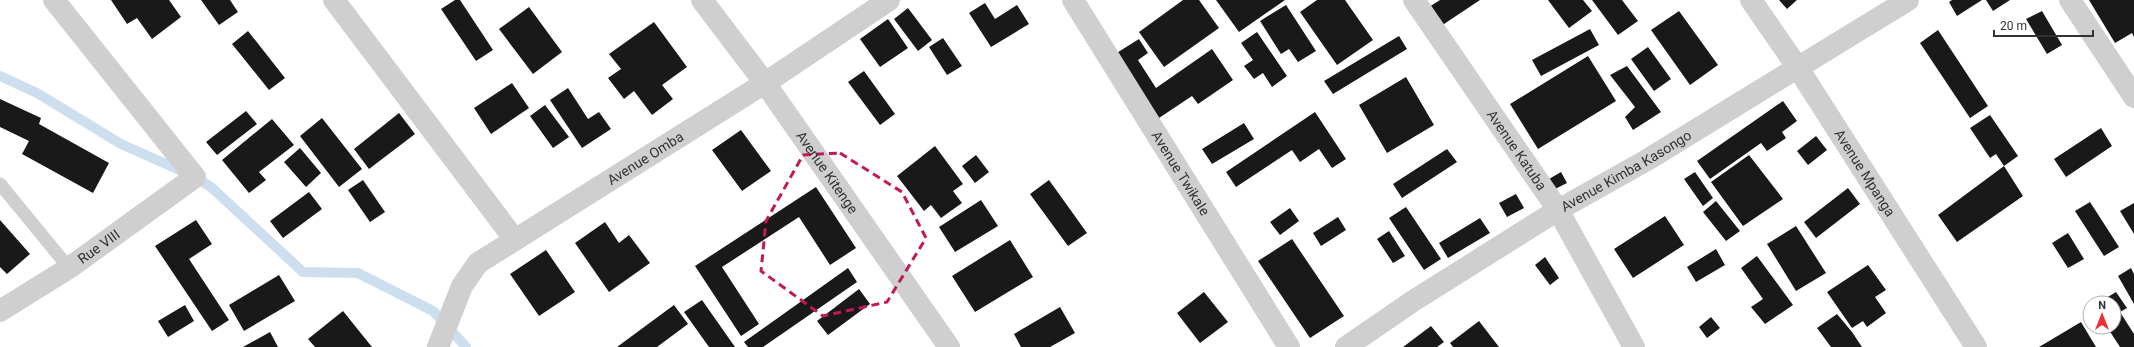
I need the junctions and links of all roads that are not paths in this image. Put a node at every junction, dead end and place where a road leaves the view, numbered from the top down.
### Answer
1 (54, 0) edge
2 (334, 0) edge
3 (702, 0) edge
4 (889, 0) edge
5 (1073, 0) edge
6 (1414, 0) edge
7 (1751, 0) edge
8 (1908, 0) edge
9 (2070, 0) edge
10 (1798, 68) junction
11 (765, 83) junction
12 (2134, 97) edge
13 (0, 184) edge
14 (1558, 210) junction
15 (515, 240) junction
16 (69, 268) junction
17 (0, 311) edge
18 (438, 347) edge
19 (949, 347) edge
20 (1289, 347) edge
21 (1346, 347) edge
22 (1634, 347) edge
23 (1976, 347) edge

1 - 16 street, Rue VIII
2 - 15 street
3 - 11 street, Avenue Kitenge
4 - 11 street, Avenue Omba
5 - 20 street, Avenue Twikale
6 - 14 street, Avenue Katuba
7 - 10 street, Avenue Mpanga
8 - 10 street, Avenue Kimba Kasongo
9 - 12 street
10 - 14 street, Avenue Kimba Kasongo
10 - 23 street, Avenue Mpanga
11 - 15 street, Avenue Omba
11 - 19 street, Avenue Kitenge
13 - 16 lane
14 - 21 street, Avenue Kimba Kasongo
14 - 22 street, Avenue Katuba
15 - 18 street, Avenue Omba
16 - 17 street, Rue VIII

